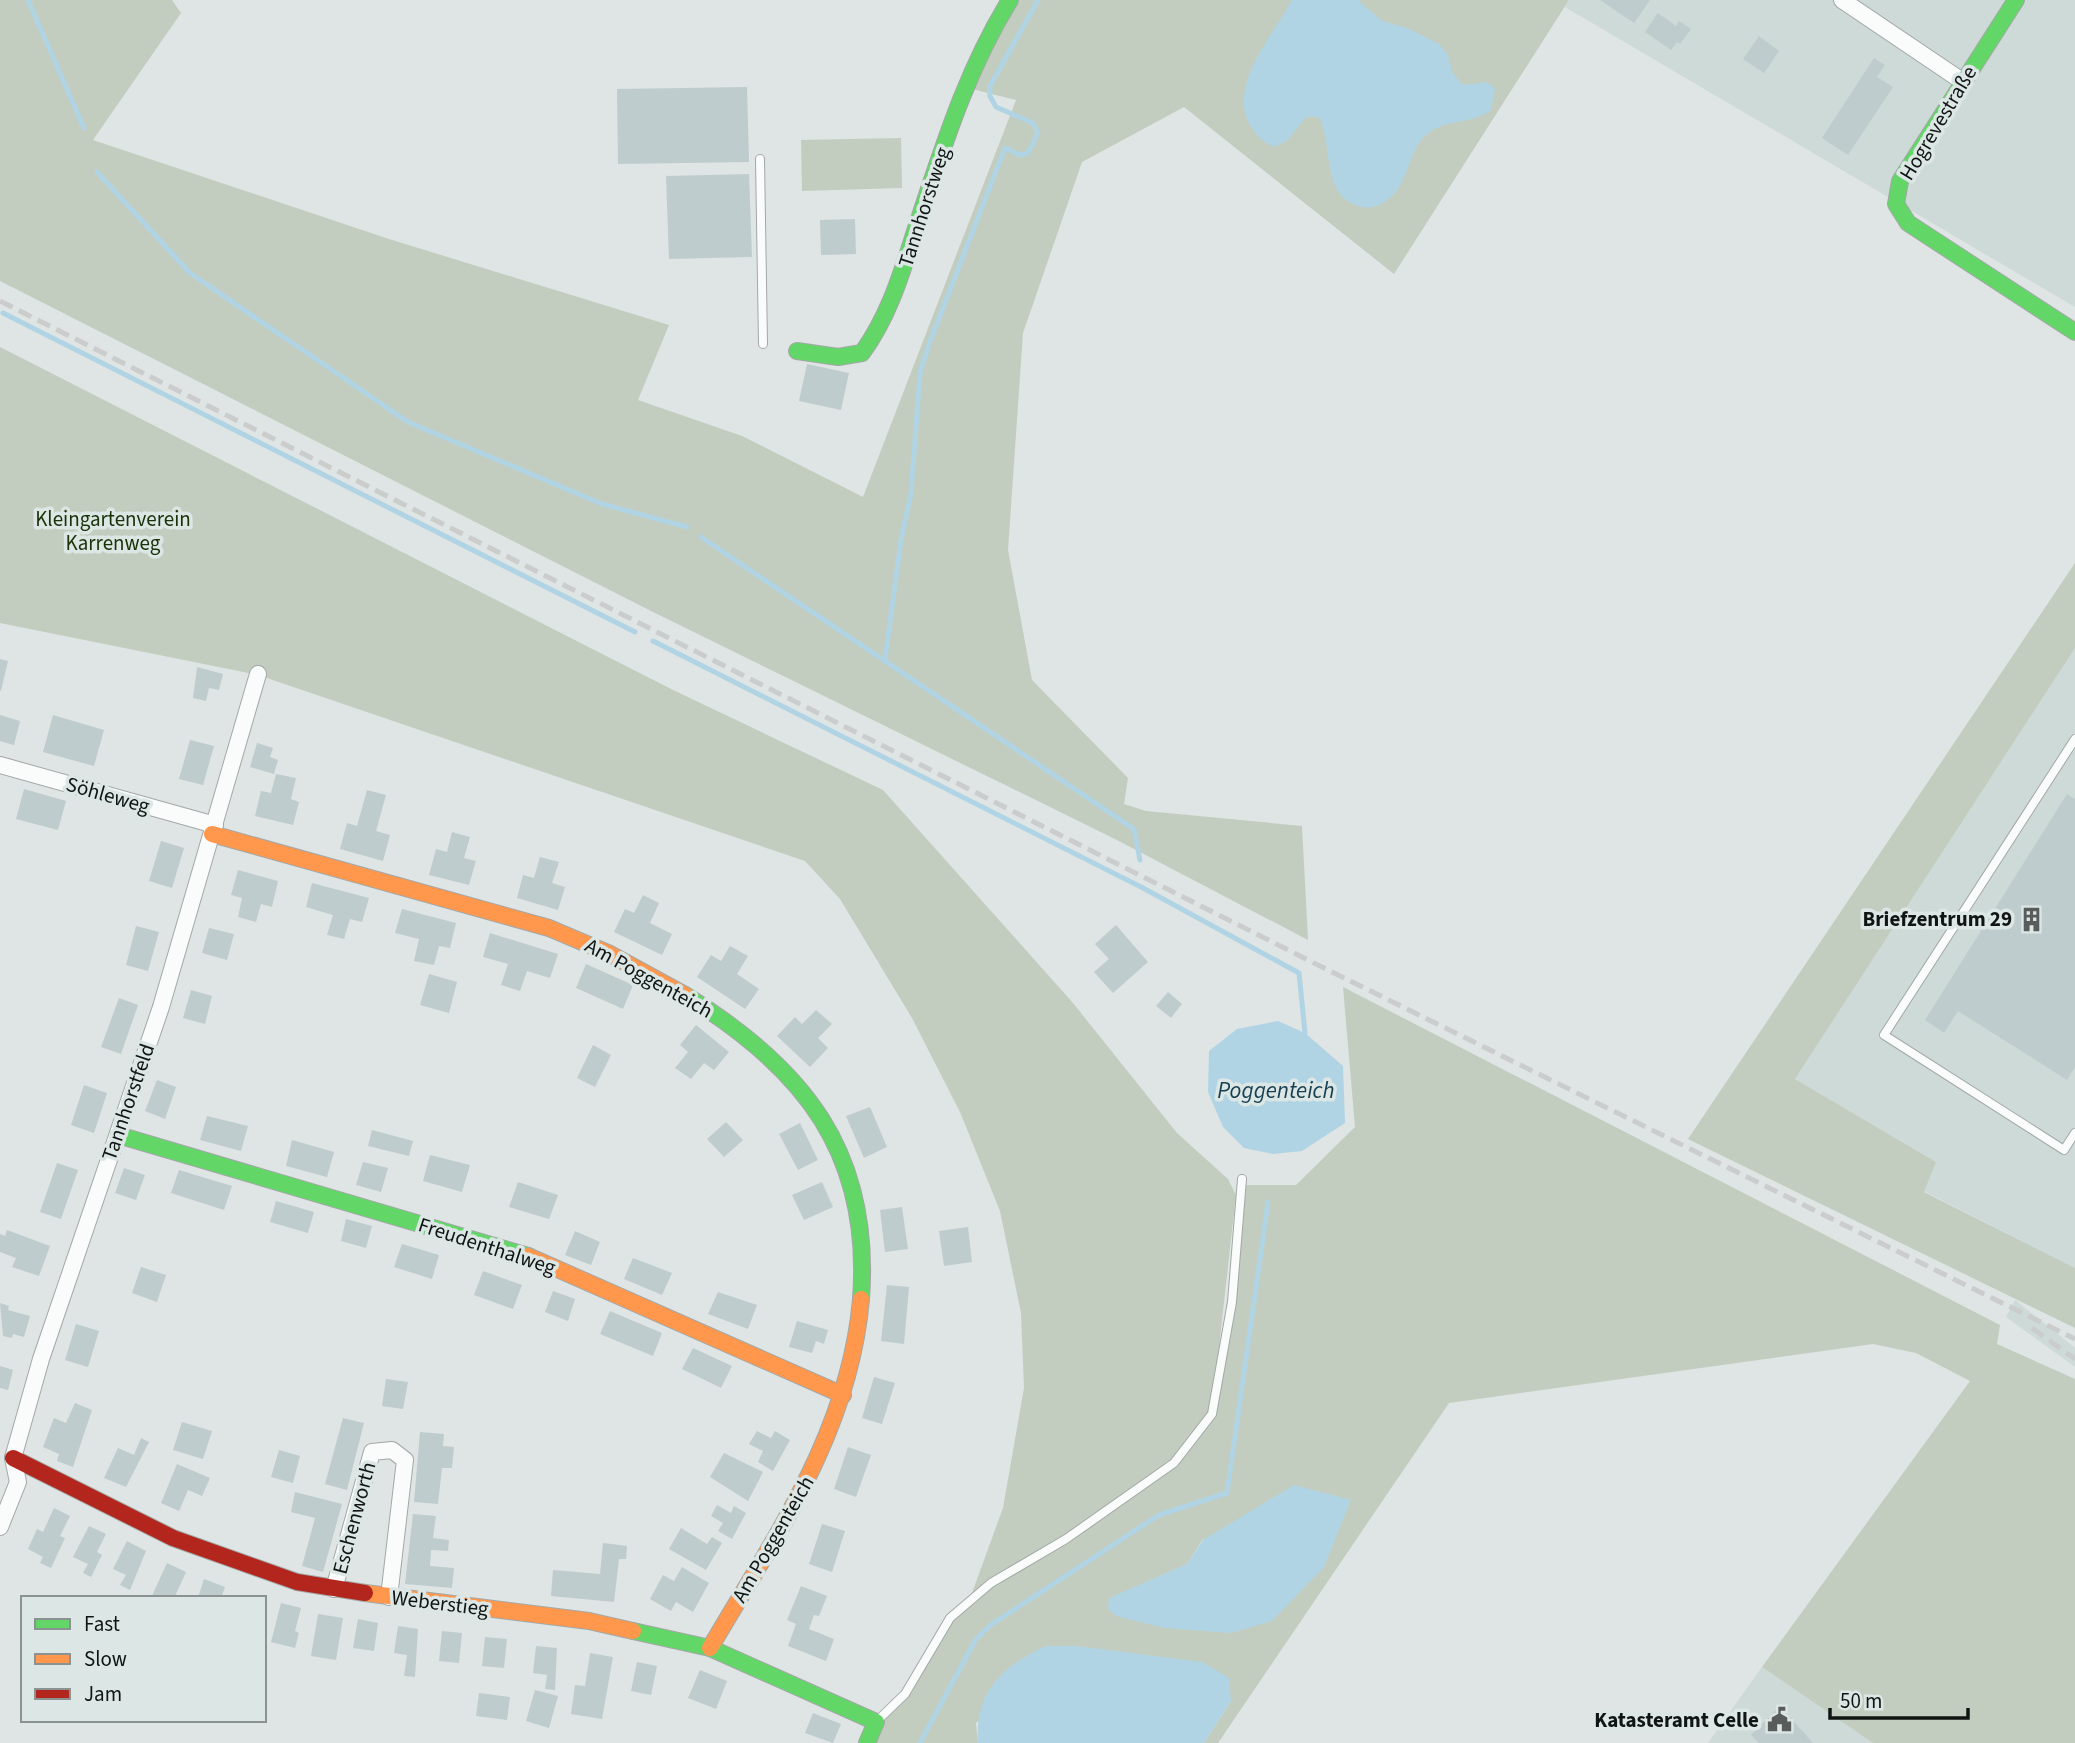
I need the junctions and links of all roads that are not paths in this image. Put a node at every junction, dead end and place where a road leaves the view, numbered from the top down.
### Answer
1 (1010, 0) edge
2 (1842, 0) edge
3 (2016, 0) edge
4 (1962, 81) junction
5 (760, 159) dead end
6 (2075, 332) edge
7 (763, 344) dead end
8 (797, 351) dead end
9 (258, 674) dead end
10 (2075, 738) edge
11 (0, 765) edge
12 (214, 830) junction
13 (2075, 1133) edge
14 (118, 1135) junction
15 (1242, 1180) dead end
16 (843, 1395) junction
17 (13, 1458) junction
18 (0, 1527) edge
19 (334, 1589) junction
20 (389, 1597) junction
21 (710, 1648) junction
22 (876, 1722) junction
23 (867, 1743) edge

1 - 8 street, Tannhorstweg
2 - 4 street
3 - 4 street, Hogrevestraße
4 - 6 street, Hogrevestraße
5 - 7 lane
9 - 12 street, Tannhorstfeld
10 - 13 lane
11 - 12 street, Söhleweg
12 - 14 street, Tannhorstfeld
12 - 16 street, Am Poggenteich
14 - 16 street, Freudenthalweg
14 - 17 street, Tannhorstfeld
15 - 22 lane
16 - 21 street, Am Poggenteich
17 - 18 street, Tannhorstfeld
17 - 19 street, Weberstieg
19 - 20 street, Weberstieg
19 - 20 street, Eschenworth
20 - 21 street, Weberstieg
21 - 22 street, Weberstieg
22 - 23 street

